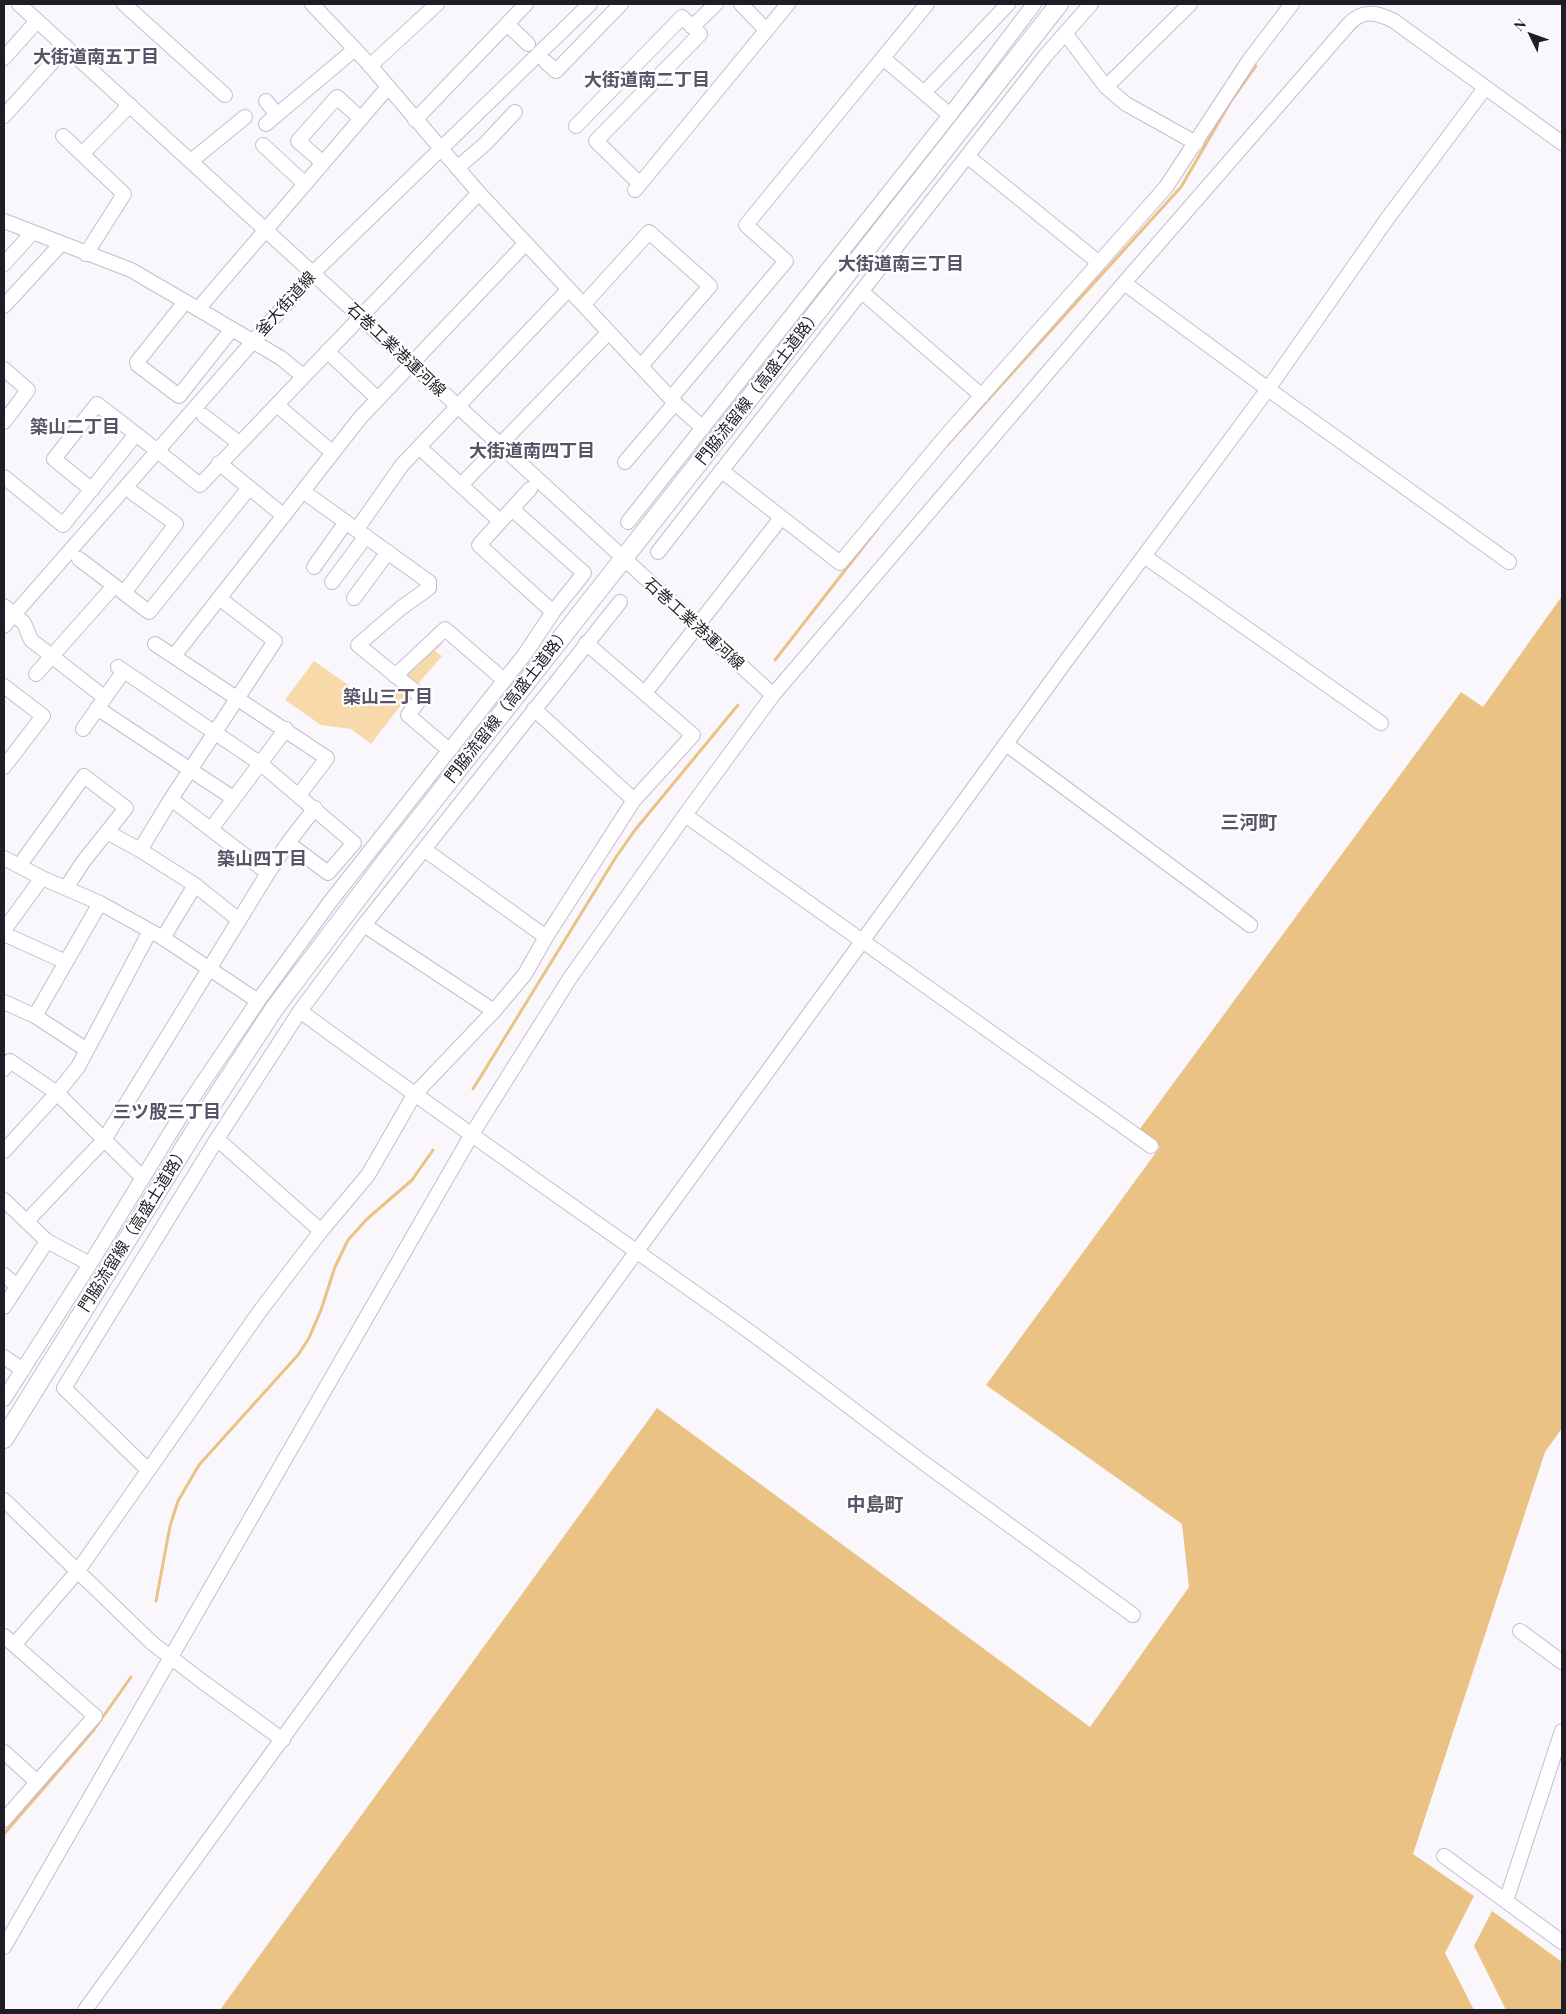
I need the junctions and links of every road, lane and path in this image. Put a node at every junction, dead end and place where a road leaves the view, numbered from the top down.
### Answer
1 (19, 4) edge
2 (124, 4) edge
3 (312, 4) edge
4 (437, 4) edge
5 (526, 4) edge
6 (590, 4) edge
7 (621, 4) edge
8 (716, 4) edge
9 (742, 4) edge
10 (788, 4) edge
11 (927, 4) edge
12 (1008, 4) edge
13 (1034, 4) edge
14 (1059, 4) edge
15 (1091, 4) edge
16 (1190, 4) edge
17 (1292, 4) edge
18 (1361, 9) edge
19 (37, 21) junction
20 (507, 24) junction
21 (692, 27) junction
22 (766, 30) junction
23 (1065, 33) junction
24 (528, 44) dead end
25 (66, 47) junction
26 (355, 49) junction
27 (4, 58) edge
28 (883, 58) junction
29 (546, 62) dead end
30 (370, 66) junction
31 (388, 87) junction
32 (1106, 87) junction
33 (1485, 88) junction
34 (924, 93) junction
35 (225, 96) dead end
36 (266, 101) dead end
37 (130, 105) junction
38 (515, 112) dead end
39 (277, 114) junction
40 (950, 115) junction
41 (4, 116) edge
42 (245, 117) dead end
43 (361, 119) junction
44 (416, 120) junction
45 (266, 124) dead end
46 (576, 126) dead end
47 (62, 136) dead end
48 (1196, 143) junction
49 (1562, 143) edge
50 (262, 145) dead end
51 (440, 148) junction
52 (82, 154) junction
53 (967, 156) junction
54 (191, 161) junction
55 (323, 162) junction
56 (457, 168) junction
57 (304, 184) junction
58 (479, 193) junction
59 (4, 221) edge
60 (266, 229) junction
61 (32, 233) junction
62 (526, 243) junction
63 (61, 244) junction
64 (86, 254) junction
65 (1098, 262) junction
66 (4, 264) edge
67 (313, 273) junction
68 (1124, 283) junction
69 (569, 289) junction
70 (862, 292) junction
71 (185, 302) junction
72 (584, 304) junction
73 (4, 306) edge
74 (198, 308) junction
75 (361, 317) junction
76 (232, 329) junction
77 (609, 332) junction
78 (252, 342) junction
79 (327, 351) junction
80 (411, 364) junction
81 (641, 366) junction
82 (4, 369) edge
83 (303, 376) junction
84 (1268, 389) junction
85 (982, 396) junction
86 (378, 399) junction
87 (673, 401) junction
88 (276, 405) junction
89 (458, 407) junction
90 (204, 416) dead end
91 (4, 422) edge
92 (703, 428) junction
93 (136, 434) junction
94 (239, 443) junction
95 (500, 445) junction
96 (419, 447) junction
97 (156, 450) junction
98 (333, 453) junction
99 (624, 462) dead end
100 (219, 463) junction
101 (722, 471) junction
102 (4, 477) edge
103 (461, 486) junction
104 (249, 488) junction
105 (530, 489) dead end
106 (92, 490) junction
107 (304, 492) junction
108 (133, 493) dead end
109 (512, 509) junction
110 (284, 516) junction
111 (781, 518) junction
112 (500, 521) junction
113 (628, 522) dead end
114 (356, 529) junction
115 (388, 552) junction
116 (658, 552) dead end
117 (1144, 556) junction
118 (79, 559) dead end
119 (624, 560) junction
120 (1509, 562) dead end
121 (314, 567) dead end
122 (332, 582) dead end
123 (119, 589) junction
124 (219, 598) junction
125 (354, 598) dead end
126 (620, 602) dead end
127 (9, 610) edge
128 (553, 612) junction
129 (4, 626) edge
130 (697, 626) junction
131 (586, 643) junction
132 (155, 644) dead end
133 (52, 656) junction
134 (174, 656) junction
135 (36, 674) dead end
136 (395, 676) junction
137 (504, 680) junction
138 (4, 686) edge
139 (645, 694) junction
140 (773, 696) junction
141 (238, 698) junction
142 (100, 703) junction
143 (534, 709) junction
144 (1381, 724) dead end
145 (83, 729) dead end
146 (286, 729) junction
147 (215, 734) junction
148 (1006, 744) junction
149 (449, 750) junction
150 (261, 764) junction
151 (4, 767) edge
152 (191, 770) junction
153 (299, 795) junction
154 (233, 798) junction
155 (171, 799) junction
156 (634, 800) junction
157 (315, 808) junction
158 (685, 815) junction
159 (211, 829) junction
160 (107, 832) junction
161 (288, 843) junction
162 (140, 850) junction
163 (425, 850) junction
164 (4, 858) edge
165 (19, 866) junction
166 (268, 872) junction
167 (42, 878) junction
168 (194, 885) junction
169 (66, 888) junction
170 (100, 904) junction
171 (239, 920) junction
172 (364, 925) junction
173 (1250, 925) dead end
174 (4, 930) edge
175 (150, 931) junction
176 (4, 934) edge
177 (546, 937) junction
178 (163, 938) junction
179 (863, 941) junction
180 (66, 962) junction
181 (210, 968) junction
182 (258, 1001) junction
183 (4, 1002) edge
184 (300, 1010) junction
185 (494, 1011) junction
186 (35, 1016) junction
187 (87, 1050) junction
188 (6, 1063) edge
189 (57, 1094) junction
190 (414, 1095) junction
191 (472, 1134) junction
192 (217, 1139) junction
193 (104, 1140) junction
194 (1151, 1146) dead end
195 (4, 1151) edge
196 (143, 1178) junction
197 (4, 1200) edge
198 (27, 1221) junction
199 (321, 1231) junction
200 (47, 1241) junction
201 (637, 1253) junction
202 (90, 1264) junction
203 (4, 1276) edge
204 (18, 1286) junction
205 (4, 1307) edge
206 (4, 1357) edge
207 (23, 1370) junction
208 (4, 1399) edge
209 (4, 1439) edge
210 (148, 1470) junction
211 (4, 1500) edge
212 (77, 1572) junction
213 (1133, 1615) dead end
214 (1520, 1631) dead end
215 (9, 1640) edge
216 (172, 1658) junction
217 (1562, 1662) edge
218 (1562, 1731) edge
219 (283, 1740) junction
220 (4, 1752) edge
221 (37, 1782) junction
222 (4, 1820) edge
223 (1444, 1856) dead end
224 (1506, 1901) junction
225 (1562, 1942) edge
226 (4, 1947) edge
227 (85, 2010) edge

1 - 19 street, 石巻工業港運河線
2 - 35 street
3 - 26 street
4 - 30 street
5 - 20 street
6 - 51 street, 釜大街道線
7 - 29 street
8 - 21 street
9 - 22 street
10 - 22 street
11 - 28 street
12 - 34 street
13 - 40 street
14 - 119 main road, 門脇流留線（高盛土道路）
15 - 23 street
16 - 32 street
17 - 48 street
18 - 33 street
18 - 68 street
19 - 25 street, 石巻工業港運河線
19 - 27 street
20 - 24 street
20 - 44 street
21 - 22 street
21 - 46 street
23 - 32 street
23 - 53 street
25 - 37 street, 石巻工業港運河線
25 - 41 street
26 - 30 street
26 - 39 street
28 - 34 street
28 - 87 street
30 - 31 street
31 - 43 street
31 - 44 street
32 - 48 street
33 - 49 street
33 - 84 street
34 - 40 street
36 - 39 street
37 - 52 street
37 - 54 street, 石巻工業港運河線
38 - 56 street
39 - 45 street
40 - 92 street
42 - 54 street
43 - 55 street
43 - 55 street
44 - 51 street
47 - 52 street
48 - 65 street
50 - 57 street
51 - 56 street
51 - 67 street, 釜大街道線
52 - 64 street
53 - 65 street
53 - 70 street
54 - 60 street, 石巻工業港運河線
55 - 57 street
56 - 58 street
57 - 60 street
58 - 62 street
58 - 75 street
59 - 61 street
60 - 67 street, 石巻工業港運河線
60 - 74 street
61 - 63 street
61 - 66 street
62 - 69 street
62 - 80 street
63 - 64 street
63 - 73 street
64 - 71 street
65 - 85 street
67 - 75 street, 石巻工業港運河線
67 - 78 street, 釜大街道線
68 - 84 street
68 - 140 street
69 - 72 street
69 - 89 street
70 - 85 street
70 - 101 street
71 - 74 street
71 - 76 street
72 - 77 street
72 - 81 street
74 - 76 street
75 - 79 street
75 - 80 street, 石巻工業港運河線
76 - 78 street
77 - 81 street
77 - 95 street
78 - 83 street
78 - 97 street, 釜大街道線
79 - 83 street
79 - 86 street
80 - 86 street
80 - 89 street, 石巻工業港運河線
81 - 87 street
82 - 91 street
83 - 88 street
84 - 117 street
84 - 120 street
85 - 111 street
86 - 98 street
87 - 92 street
87 - 99 street
88 - 94 street
88 - 98 street
89 - 95 street, 石巻工業港運河線
89 - 96 street
90 - 94 street
92 - 113 street
93 - 97 street
93 - 106 street
93 - 106 street
94 - 100 street
95 - 103 street
95 - 119 street, 石巻工業港運河線
96 - 103 street
96 - 114 street
97 - 100 street
97 - 127 street, 釜大街道線
98 - 107 street
100 - 104 street
101 - 111 street
101 - 116 street
102 - 106 street
103 - 112 street
104 - 110 street
104 - 123 street
105 - 109 street
107 - 110 street
107 - 114 street
108 - 123 street
109 - 112 street
109 - 128 street
110 - 124 street
111 - 130 street
112 - 128 street
114 - 115 street
114 - 121 street
114 - 122 street
115 - 125 street
115 - 136 street
117 - 144 street
117 - 148 street
118 - 123 street
119 - 130 street, 石巻工業港運河線
119 - 209 main road, 門脇流留線（高盛土道路）
123 - 133 street
124 - 134 street
124 - 141 street
126 - 131 street
127 - 129 street, 釜大街道線
127 - 133 street
128 - 137 street
130 - 139 street
130 - 140 street, 石巻工業港運河線
131 - 139 street
131 - 143 street
132 - 134 street
133 - 135 street
133 - 142 street
134 - 141 street
136 - 137 street
136 - 149 street
137 - 149 street
138 - 151 street
139 - 156 street
140 - 158 street
141 - 146 street
141 - 147 street
142 - 145 street
142 - 147 street
142 - 152 street
143 - 156 street
143 - 163 street
146 - 150 street
146 - 153 street
147 - 150 street
147 - 152 street
148 - 173 street
148 - 179 street
149 - 182 street
150 - 153 street
150 - 154 street
152 - 154 street
152 - 155 street
153 - 157 street
154 - 159 street
155 - 159 street
155 - 162 street
156 - 177 street
157 - 161 street
157 - 161 street
158 - 179 street
158 - 191 street
159 - 166 street
160 - 162 street
160 - 165 street
160 - 169 street
161 - 166 street
162 - 168 street
163 - 172 street
163 - 177 street
164 - 165 street
165 - 167 street
166 - 171 street
167 - 169 street
167 - 174 street
168 - 171 street
168 - 178 street
169 - 170 street
170 - 175 street
170 - 180 street
171 - 181 street
172 - 184 street
172 - 185 street
175 - 178 street
175 - 187 street
176 - 180 street
177 - 185 street
178 - 181 street
179 - 194 street
179 - 201 street
180 - 186 street
181 - 182 street
181 - 193 street
182 - 196 street
183 - 186 street
184 - 190 street
184 - 192 street
185 - 190 street
186 - 187 street
187 - 189 street
188 - 189 street
189 - 193 street
189 - 195 street
190 - 191 street
190 - 199 street
191 - 201 street
191 - 216 street
192 - 199 street
192 - 210 street
193 - 196 street
193 - 198 street
196 - 202 street
197 - 198 street
198 - 200 street
199 - 210 street
200 - 202 street
200 - 204 street
201 - 213 street
201 - 219 street
202 - 207 street
203 - 204 street
204 - 205 street
206 - 207 street
207 - 208 street
210 - 212 street
211 - 212 street
212 - 215 street
212 - 216 street
214 - 217 street
215 - 221 street
216 - 219 street
216 - 226 street
218 - 224 street
219 - 227 street
220 - 221 street
221 - 222 street
223 - 224 street
224 - 225 street

